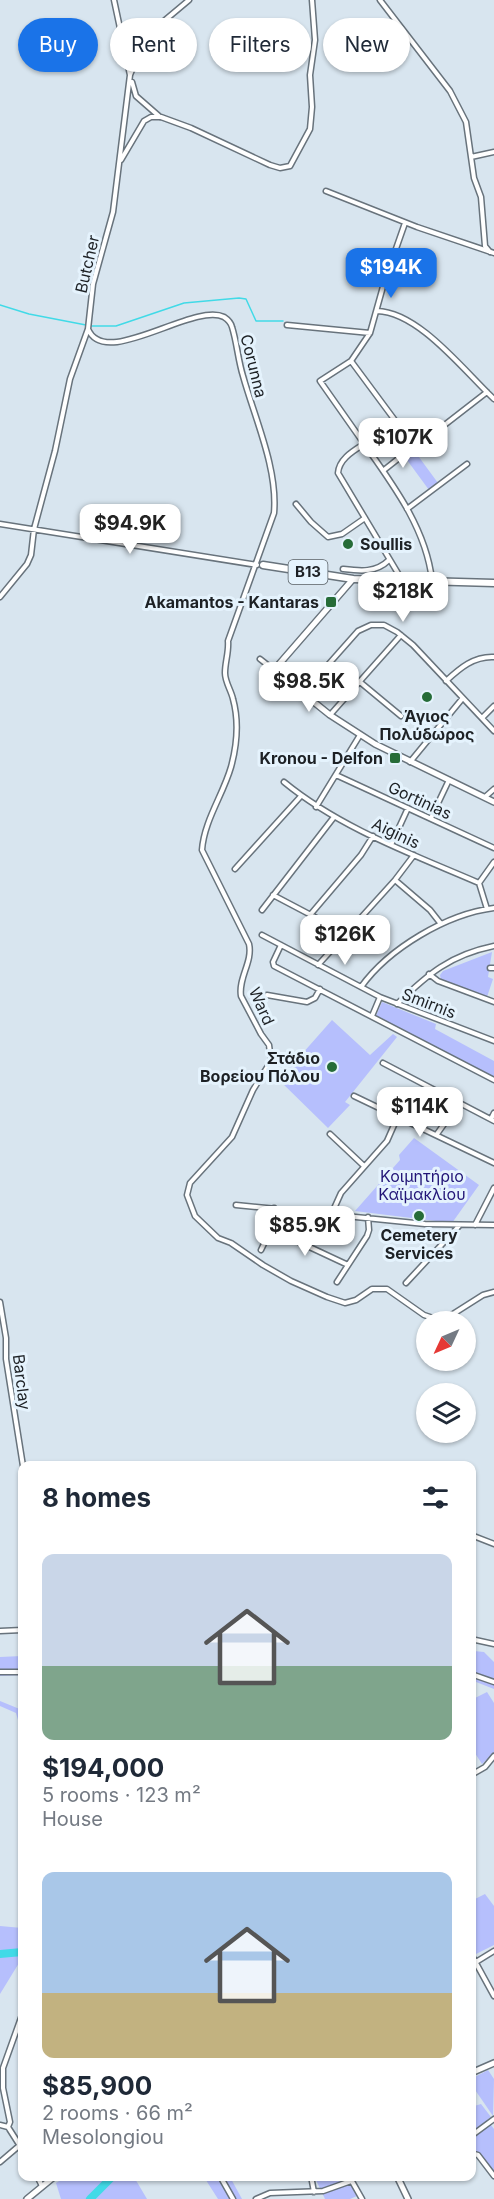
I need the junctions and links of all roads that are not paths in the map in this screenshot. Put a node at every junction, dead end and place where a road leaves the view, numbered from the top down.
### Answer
1 (114, 0) edge
2 (189, 0) edge
3 (312, 0) edge
4 (380, 0) edge
5 (130, 75) junction
6 (161, 117) junction
7 (494, 152) edge
8 (471, 157) junction
9 (120, 162) junction
10 (326, 191) dead end
11 (405, 223) junction
12 (492, 253) edge
13 (377, 311) junction
14 (287, 325) dead end
15 (88, 329) junction
16 (370, 333) junction
17 (351, 361) junction
18 (487, 392) junction
19 (494, 399) edge
20 (364, 444) junction
21 (408, 451) dead end
22 (467, 464) dead end
23 (384, 470) junction
24 (296, 504) dead end
25 (407, 509) junction
26 (365, 518) junction
27 (0, 524) edge
28 (34, 529) junction
29 (389, 560) junction
30 (260, 565) junction
31 (343, 569) dead end
32 (353, 579) junction
33 (402, 580) junction
34 (432, 580) junction
35 (494, 583) edge
36 (0, 597) edge
37 (401, 635) junction
38 (494, 657) edge
39 (260, 659) dead end
40 (274, 670) junction
41 (446, 681) junction
42 (360, 682) junction
43 (303, 693) junction
44 (462, 699) junction
45 (494, 706) edge
46 (330, 714) junction
47 (400, 716) dead end
48 (482, 718) junction
49 (494, 731) edge
50 (360, 735) junction
51 (410, 762) junction
52 (336, 775) junction
53 (449, 780) junction
54 (284, 783) dead end
55 (494, 789) edge
56 (301, 796) junction
57 (485, 798) junction
58 (494, 802) edge
59 (316, 807) junction
60 (408, 808) junction
61 (334, 817) junction
62 (431, 818) junction
63 (373, 836) junction
64 (391, 844) junction
65 (494, 848) edge
66 (414, 855) junction
67 (494, 862) edge
68 (235, 869) dead end
69 (395, 880) junction
70 (479, 883) junction
71 (273, 895) junction
72 (494, 908) edge
73 (487, 909) junction
74 (262, 910) dead end
75 (310, 915) junction
76 (441, 924) junction
77 (347, 934) junction
78 (262, 935) dead end
79 (281, 945) junction
80 (494, 946) edge
81 (318, 965) junction
82 (429, 974) junction
83 (361, 987) junction
84 (320, 989) junction
85 (267, 995) dead end
86 (380, 997) junction
87 (494, 1002) edge
88 (397, 1004) junction
89 (372, 1016) junction
90 (494, 1041) edge
91 (383, 1063) dead end
92 (494, 1080) edge
93 (354, 1096) dead end
94 (459, 1103) junction
95 (494, 1113) edge
96 (398, 1116) junction
97 (492, 1120) edge
98 (330, 1134) dead end
99 (437, 1134) junction
100 (494, 1163) edge
101 (364, 1166) junction
102 (494, 1188) edge
103 (236, 1204) dead end
104 (274, 1208) junction
105 (332, 1213) junction
106 (368, 1217) junction
107 (475, 1225) junction
108 (494, 1225) edge
109 (460, 1226) junction
110 (271, 1229) junction
111 (261, 1250) dead end
112 (348, 1265) junction
113 (337, 1282) dead end
114 (406, 1283) dead end
115 (494, 1292) edge
116 (0, 1302) edge
117 (22, 1461) edge
118 (476, 1537) edge
119 (494, 1544) edge
120 (18, 1630) edge
121 (0, 1631) edge
122 (476, 1640) edge
123 (494, 1644) edge
124 (0, 1672) edge
125 (18, 1672) edge
126 (476, 1676) edge
127 (494, 1682) edge
128 (494, 1756) edge
129 (476, 1772) edge
130 (494, 1951) edge
131 (476, 1962) joint
132 (494, 1996) edge
133 (18, 2026) edge
134 (0, 2060) edge
135 (494, 2063) edge
136 (3, 2068) junction
137 (476, 2071) edge
138 (494, 2119) edge
139 (0, 2125) edge
140 (8, 2127) junction
141 (476, 2132) edge
142 (18, 2142) edge
143 (18, 2149) edge
144 (476, 2154) edge
145 (0, 2162) edge
146 (494, 2176) edge
147 (40, 2181) edge
148 (48, 2181) edge
149 (223, 2181) edge
150 (311, 2181) edge
151 (346, 2181) edge
152 (351, 2181) edge
153 (399, 2181) edge
154 (42, 2186) junction
155 (314, 2192) junction
156 (27, 2199) edge
157 (233, 2199) edge
158 (256, 2199) edge
159 (362, 2199) edge
160 (408, 2199) edge

1 - 5 street, Butcher
2 - 5 street
3 - 6 street
4 - 8 street
5 - 6 street
5 - 9 street, Butcher
6 - 9 street
7 - 8 street
8 - 12 street
9 - 15 street, Butcher
10 - 11 street
11 - 12 street
11 - 13 street
13 - 16 street
13 - 18 street
14 - 16 street
15 - 28 street, Butcher
15 - 30 street, Corunna
16 - 17 street
17 - 18 street
17 - 20 street
18 - 19 street
20 - 23 street
20 - 26 street
21 - 23 street
22 - 25 street
23 - 25 street
24 - 26 street
25 - 34 street
26 - 29 street
27 - 28 street
28 - 30 street
28 - 36 street
29 - 31 street
29 - 33 street
30 - 32 main road, B13
30 - 115 street, Ward
32 - 33 main road, B13
32 - 40 street
33 - 34 main road, B13
34 - 35 main road, B13
37 - 41 street
37 - 42 street
37 - 43 street
38 - 41 street
39 - 40 street
40 - 43 street
41 - 44 street
42 - 46 street
42 - 47 street
43 - 46 street
44 - 48 street
44 - 51 street
45 - 48 street
46 - 50 street
48 - 49 street
50 - 51 street
50 - 52 street
51 - 53 street
52 - 59 street
52 - 60 street, Gortinias
53 - 57 street
53 - 62 street
54 - 56 street, Aiginis
55 - 57 street
56 - 59 street, Aiginis
56 - 68 street
57 - 58 street
59 - 61 street, Aiginis
60 - 62 street, Gortinias
60 - 64 street
61 - 63 street, Aiginis
61 - 71 street
62 - 65 street, Gortinias
63 - 64 street, Aiginis
63 - 75 street
64 - 66 street, Aiginis
66 - 69 street
66 - 70 street, Aiginis
67 - 70 street
69 - 76 street
69 - 77 street
70 - 73 street
71 - 74 street
71 - 75 street
72 - 73 street
73 - 76 street
75 - 77 street
76 - 83 street
77 - 81 street
78 - 79 street, Smirnis
79 - 81 street, Smirnis
79 - 84 street
80 - 82 street
81 - 83 street, Smirnis
82 - 87 street
82 - 88 street
83 - 86 street, Smirnis
84 - 85 street
84 - 89 street
86 - 88 street, Smirnis
86 - 89 street
88 - 90 street, Smirnis
89 - 92 street
91 - 94 street
93 - 96 street
94 - 97 street
94 - 99 street
95 - 97 street
96 - 99 street
96 - 101 street
98 - 101 street
99 - 100 street
101 - 105 street
102 - 107 street
103 - 104 street
104 - 105 street
104 - 110 street
105 - 106 street
106 - 109 street
106 - 112 street
107 - 108 street
107 - 109 street
109 - 114 street
110 - 111 street
110 - 112 street
112 - 113 street
116 - 117 street, Barclay
118 - 119 street
120 - 121 street
122 - 123 street
124 - 125 street
126 - 127 street
128 - 129 street
130 - 131 street
131 - 132 street
133 - 136 street
134 - 136 street
135 - 137 street
136 - 140 street
138 - 141 street
139 - 140 street
140 - 142 street
143 - 145 street
144 - 146 street
147 - 154 street
148 - 154 street
149 - 157 street
150 - 155 street
151 - 155 street
152 - 159 street
153 - 160 street
154 - 156 street
155 - 158 street

